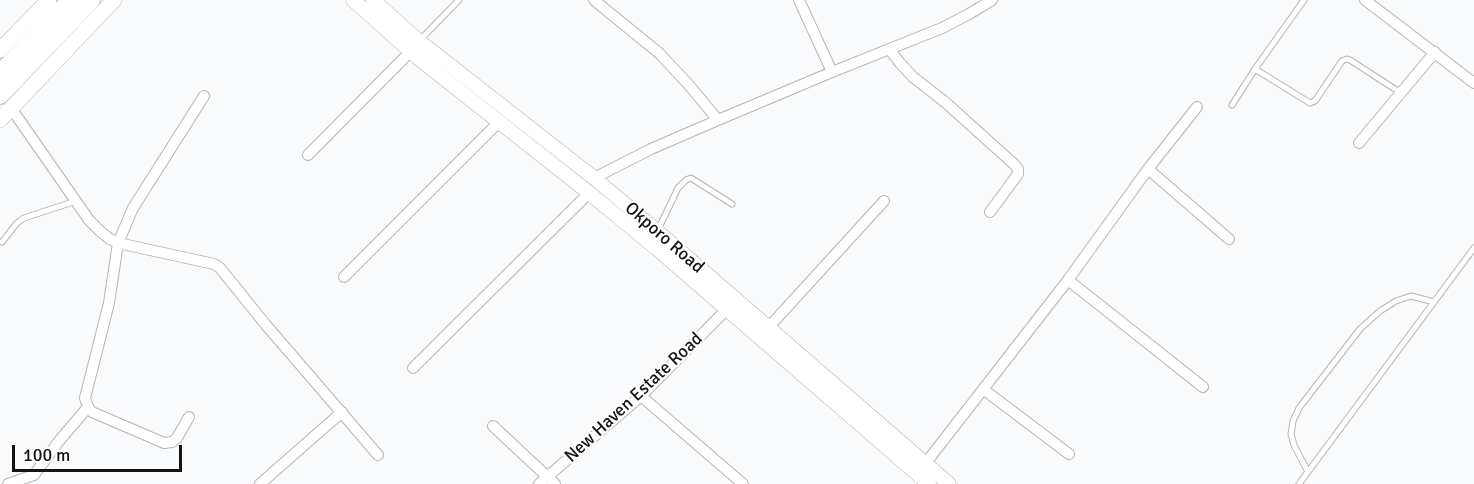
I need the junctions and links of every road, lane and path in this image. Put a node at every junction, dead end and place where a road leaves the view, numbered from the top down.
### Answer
1 (49, 0) edge
2 (70, 0) edge
3 (91, 0) edge
4 (114, 0) edge
5 (353, 0) edge
6 (459, 0) edge
7 (594, 0) edge
8 (799, 0) edge
9 (993, 0) edge
10 (1304, 0) edge
11 (1365, 0) edge
12 (379, 2) edge
13 (415, 46) junction
14 (890, 49) junction
15 (0, 50) edge
16 (1435, 52) junction
17 (1255, 69) junction
18 (832, 72) junction
19 (0, 74) edge
20 (1474, 83) edge
21 (1401, 93) junction
22 (204, 96) dead end
23 (6, 102) edge
24 (1232, 105) dead end
25 (1197, 107) dead end
26 (0, 120) edge
27 (718, 120) junction
28 (499, 122) junction
29 (1359, 142) dead end
30 (308, 155) dead end
31 (1148, 170) junction
32 (594, 178) junction
33 (589, 193) junction
34 (76, 201) junction
35 (884, 201) dead end
36 (732, 204) dead end
37 (990, 212) dead end
38 (657, 231) junction
39 (1229, 239) dead end
40 (2, 242) dead end
41 (118, 243) junction
42 (1474, 248) edge
43 (344, 277) dead end
44 (1068, 280) junction
45 (1434, 302) junction
46 (727, 309) junction
47 (768, 328) junction
48 (413, 368) dead end
49 (1203, 387) dead end
50 (983, 389) junction
51 (641, 396) junction
52 (88, 407) junction
53 (342, 412) junction
54 (189, 417) dead end
55 (493, 426) dead end
56 (1069, 454) dead end
57 (378, 456) dead end
58 (925, 464) junction
59 (1308, 472) junction
60 (547, 482) edge
61 (8, 484) edge
62 (260, 484) edge
63 (743, 484) edge
64 (929, 484) edge
65 (949, 484) edge
66 (1299, 484) edge

1 - 15 main road
2 - 19 highway
3 - 23 highway
4 - 23 main road
5 - 13 main road, Okporo Road
6 - 13 lane
7 - 27 street
8 - 18 street
9 - 14 street
10 - 17 lane
11 - 16 street
12 - 13 main road, Okporo Road
13 - 28 main road, Okporo Road
13 - 30 street
13 - 32 main road, Okporo Road
14 - 18 street
14 - 37 street
16 - 20 street
16 - 21 street
17 - 21 lane
17 - 24 lane
18 - 27 street
21 - 29 street
22 - 41 street
23 - 26 main road
23 - 34 street
25 - 31 street
27 - 32 street
28 - 33 main road, Okporo Road
28 - 43 street
31 - 39 street
31 - 44 street
32 - 38 main road, Okporo Road
33 - 46 main road, Okporo Road
33 - 48 street
34 - 40 lane
34 - 41 street
35 - 47 street
36 - 38 lane
38 - 47 main road, Okporo Road
41 - 52 street
41 - 53 street
42 - 45 lane
44 - 49 street
44 - 50 street
45 - 59 lane
45 - 59 lane
46 - 51 street, New Haven Estate Road
46 - 64 main road, Okporo Road
47 - 58 main road, Okporo Road
50 - 56 street
50 - 58 street
51 - 60 street, New Haven Estate Road
51 - 63 street
52 - 54 street
52 - 61 street
53 - 57 street
53 - 62 street
55 - 60 street
58 - 65 main road, Okporo Road
59 - 66 lane

